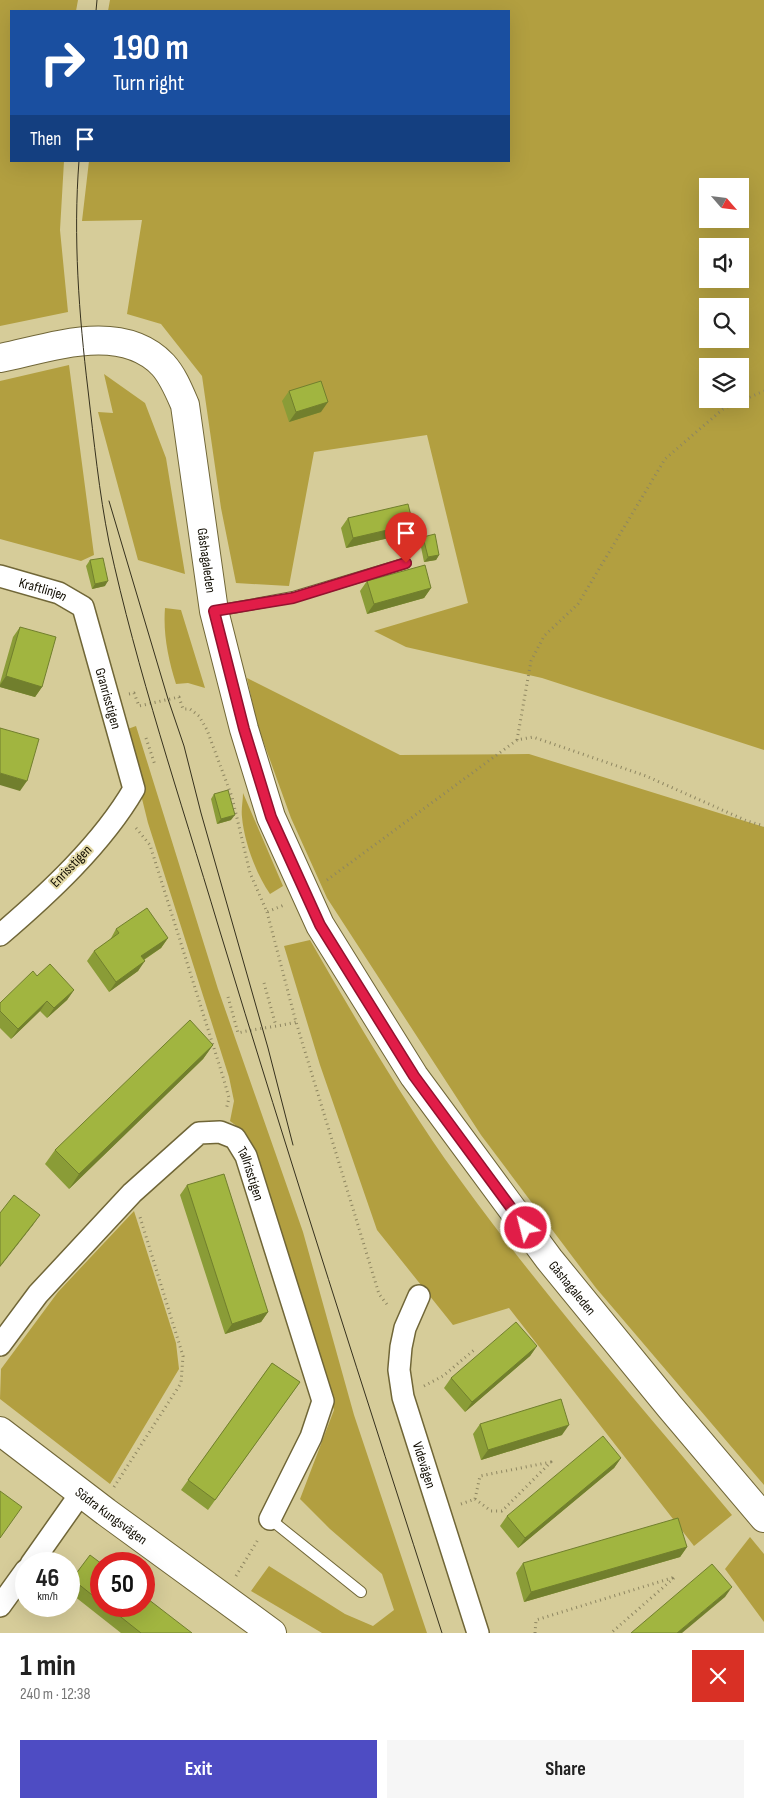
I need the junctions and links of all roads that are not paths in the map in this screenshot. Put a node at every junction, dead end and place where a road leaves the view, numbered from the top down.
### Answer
1 (0, 358) edge
2 (406, 563) dead end
3 (0, 576) edge
4 (83, 607) joint
5 (214, 611) junction
6 (134, 789) joint
7 (0, 935) edge
8 (418, 1296) dead end
9 (0, 1345) edge
10 (0, 1431) edge
11 (81, 1493) junction
12 (764, 1518) edge
13 (270, 1519) joint
14 (39, 1552) edge
15 (15, 1585) edge
16 (361, 1592) dead end
17 (0, 1606) edge
18 (272, 1633) edge
19 (478, 1633) edge

1 - 5 main road, Gåshagaleden
2 - 5 lane
3 - 4 street, Kraftlinjen
4 - 6 street, Granrisstigen
5 - 12 main road, Gåshagaleden
6 - 7 street, Enrisstigen
8 - 19 street, Videvägen
9 - 13 street, Tallrisstigen
10 - 11 main road, Södra Kungsvägen
11 - 14 street
11 - 18 main road, Södra Kungsvägen
13 - 16 lane
15 - 17 street

